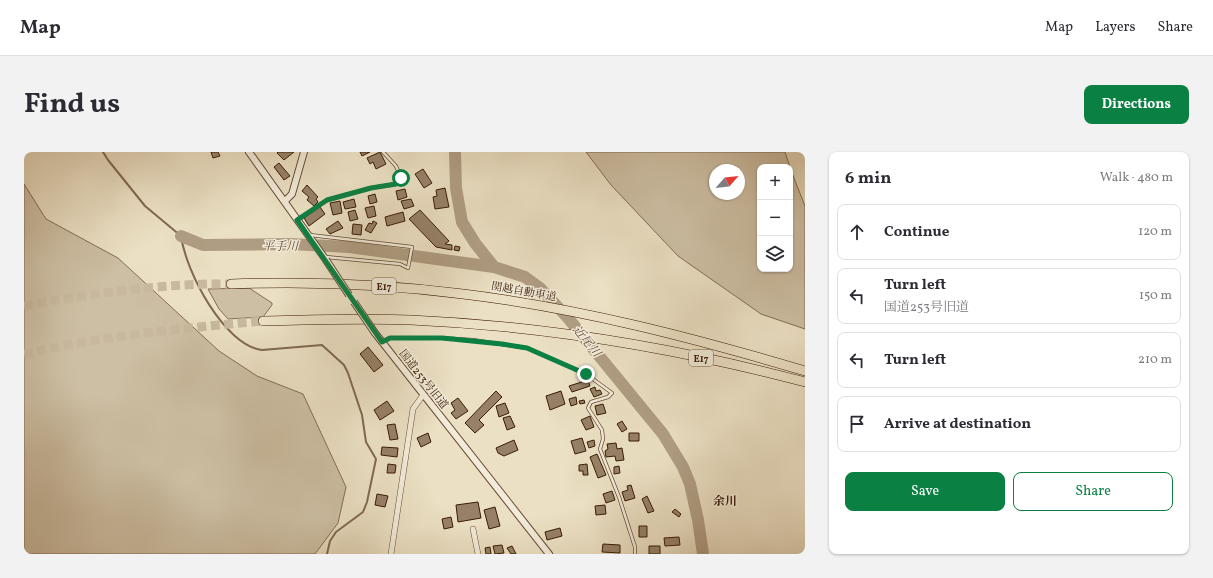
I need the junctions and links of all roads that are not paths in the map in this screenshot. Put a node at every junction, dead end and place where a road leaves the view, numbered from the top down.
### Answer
1 (250, 152) edge
2 (304, 152) edge
3 (383, 152) edge
4 (285, 201) junction
5 (297, 220) junction
6 (309, 236) junction
7 (323, 256) junction
8 (231, 284) tunnel mouth
9 (263, 321) tunnel mouth
10 (382, 342) junction
11 (805, 371) edge
12 (805, 382) edge
13 (423, 395) junction
14 (473, 529) dead end
15 (390, 554) edge
16 (478, 554) edge
17 (549, 554) edge
18 (635, 554) edge

1 - 4 street, 国道253号旧道
2 - 4 street
3 - 5 lane
4 - 5 street, 国道253号旧道
5 - 6 street, 国道253号旧道
6 - 7 street, 国道253号旧道
6 - 7 lane
7 - 10 street, 国道253号旧道, bridge
8 - 11 highway, 関越自動車道 / E17
9 - 12 highway, E17
10 - 13 street, 国道253号旧道
10 - 18 lane
13 - 15 street
13 - 17 street, 国道253号旧道
14 - 16 street

